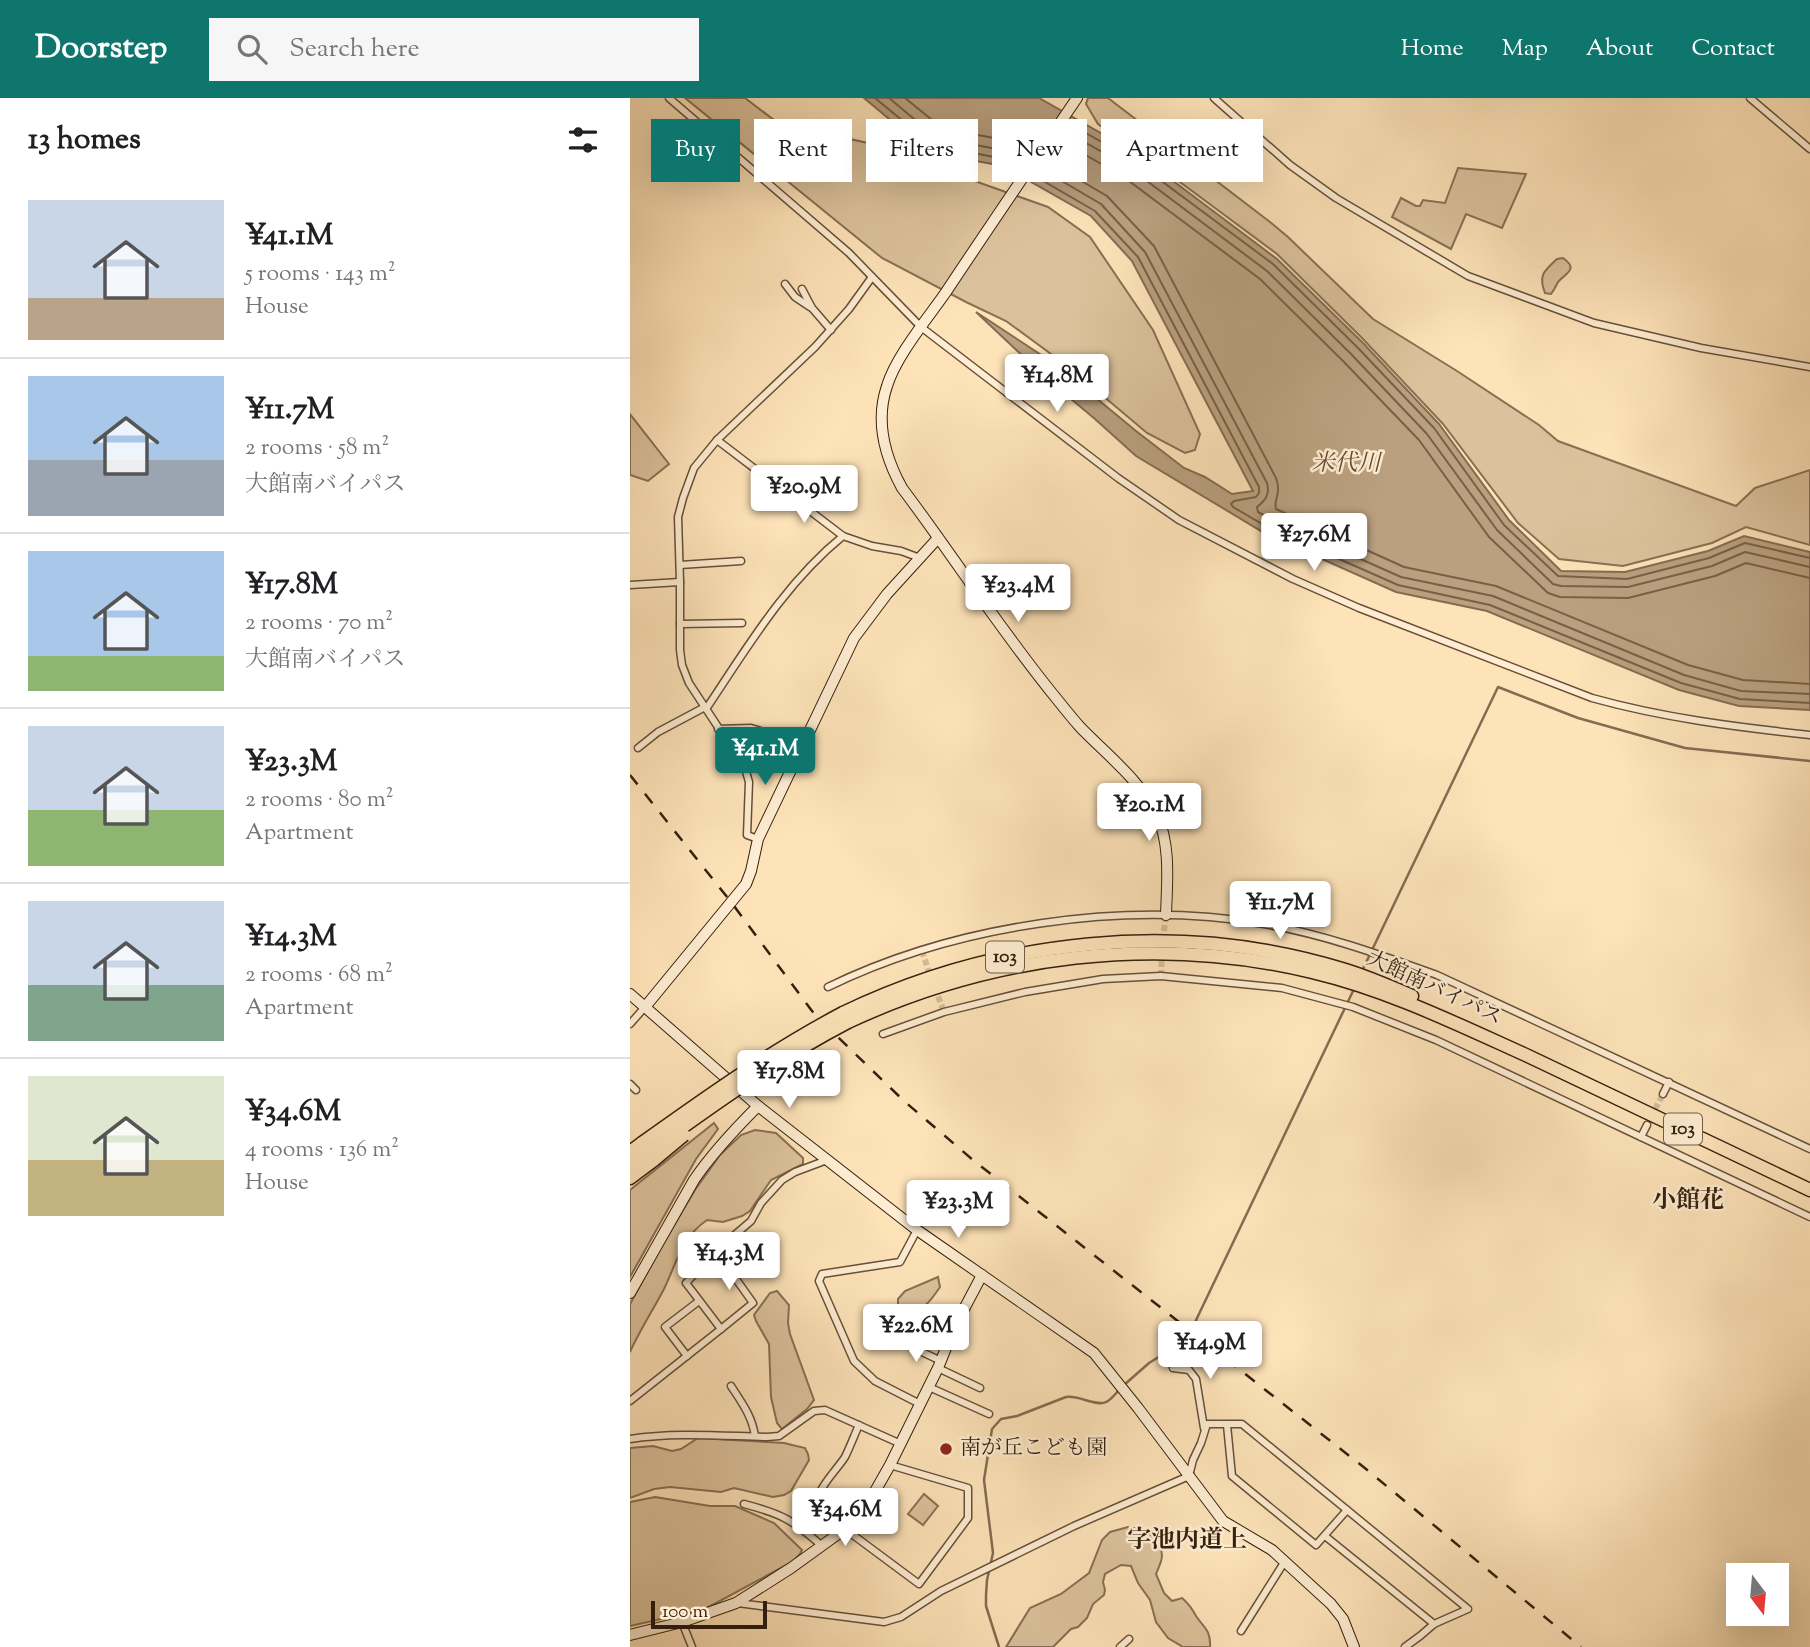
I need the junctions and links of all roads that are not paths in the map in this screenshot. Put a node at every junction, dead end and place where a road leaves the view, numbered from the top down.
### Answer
1 (669, 98) edge
2 (1077, 98) edge
3 (1214, 98) edge
4 (1750, 98) edge
5 (1810, 149) edge
6 (872, 277) junction
7 (785, 284) dead end
8 (802, 289) dead end
9 (812, 308) junction
10 (921, 327) junction
11 (831, 330) junction
12 (1810, 367) edge
13 (717, 440) junction
14 (843, 536) junction
15 (938, 538) junction
16 (920, 558) junction
17 (741, 561) dead end
18 (680, 565) junction
19 (680, 582) junction
20 (630, 585) edge
21 (742, 623) dead end
22 (680, 624) junction
23 (705, 708) junction
24 (718, 729) junction
25 (1810, 735) edge
26 (638, 748) dead end
27 (801, 748) junction
28 (758, 839) junction
29 (1166, 915) junction
30 (828, 988) dead end
31 (630, 994) edge
32 (645, 1007) junction
33 (846, 1018) junction
34 (630, 1024) edge
35 (883, 1034) dead end
36 (1668, 1082) junction
37 (1663, 1094) tunnel mouth
38 (758, 1105) junction
39 (1647, 1125) tunnel mouth
40 (1642, 1138) junction
41 (642, 1146) edge
42 (1810, 1149) edge
43 (630, 1152) edge
44 (828, 1159) junction
45 (630, 1165) edge
46 (630, 1178) edge
47 (1810, 1189) edge
48 (1810, 1217) edge
49 (917, 1230) junction
50 (716, 1251) junction
51 (982, 1275) junction
52 (630, 1293) edge
53 (699, 1301) junction
54 (721, 1329) junction
55 (903, 1343) dead end
56 (687, 1356) junction
57 (939, 1364) junction
58 (1173, 1367) dead end
59 (731, 1386) dead end
60 (929, 1387) junction
61 (981, 1388) dead end
62 (630, 1401) edge
63 (920, 1404) junction
64 (989, 1414) dead end
65 (859, 1425) junction
66 (1227, 1425) junction
67 (1204, 1430) junction
68 (755, 1436) junction
69 (630, 1439) edge
70 (901, 1444) junction
71 (890, 1465) junction
72 (1189, 1476) junction
73 (744, 1504) dead end
74 (1347, 1510) junction
75 (860, 1513) junction
76 (845, 1529) junction
77 (1325, 1536) junction
78 (822, 1546) junction
79 (1285, 1561) junction
80 (736, 1603) junction
81 (682, 1622) junction
82 (1434, 1624) junction
83 (1241, 1631) dead end
84 (630, 1635) edge
85 (1129, 1639) dead end
86 (692, 1647) edge
87 (1120, 1647) edge
88 (1353, 1647) edge
89 (1405, 1647) edge

1 - 6 street
2 - 10 street
3 - 12 street
4 - 5 street
6 - 10 street
6 - 11 street
7 - 9 street
8 - 9 street
9 - 11 street
10 - 15 street
10 - 25 street
11 - 13 street
13 - 14 street
13 - 18 street
14 - 16 street
14 - 23 street
15 - 16 street
15 - 29 street
16 - 27 street
17 - 18 street
18 - 19 street
19 - 20 street
19 - 22 street
21 - 22 street
22 - 23 street
23 - 24 street
23 - 26 street
24 - 27 street
24 - 28 street
27 - 28 street
28 - 32 street
29 - 30 street
29 - 36 street
31 - 32 street
32 - 34 street
32 - 38 street
33 - 41 highway, 大館南バイパス / 103, bridge
33 - 41 highway, 大館南バイパス / 103, bridge
33 - 47 highway, 大館南バイパス / 103
35 - 40 street
36 - 37 street
36 - 42 street
38 - 44 street
38 - 52 street
39 - 40 street
40 - 48 street
41 - 43 highway, 大館南バイパス / 103
41 - 45 highway, 大館南バイパス / 103
41 - 46 highway
44 - 49 street
44 - 50 street
49 - 51 street
49 - 63 street
50 - 53 street
50 - 54 street
51 - 57 street
51 - 72 street
53 - 54 street
53 - 56 street
54 - 56 street
55 - 57 street
56 - 62 street
57 - 60 street
57 - 61 street
58 - 67 street
59 - 68 street
60 - 63 street
60 - 64 street
63 - 70 street
65 - 68 street
65 - 70 street
65 - 75 street
66 - 67 street
66 - 74 street
66 - 77 street
67 - 72 street
68 - 69 street
70 - 71 street
71 - 75 street
71 - 76 street
72 - 79 street
72 - 80 street
73 - 78 street
74 - 77 street
74 - 82 street
75 - 76 street
76 - 78 street
77 - 82 street
78 - 80 street
79 - 83 street
79 - 88 street
80 - 81 street
81 - 84 street
81 - 86 street
82 - 89 street
85 - 87 street

